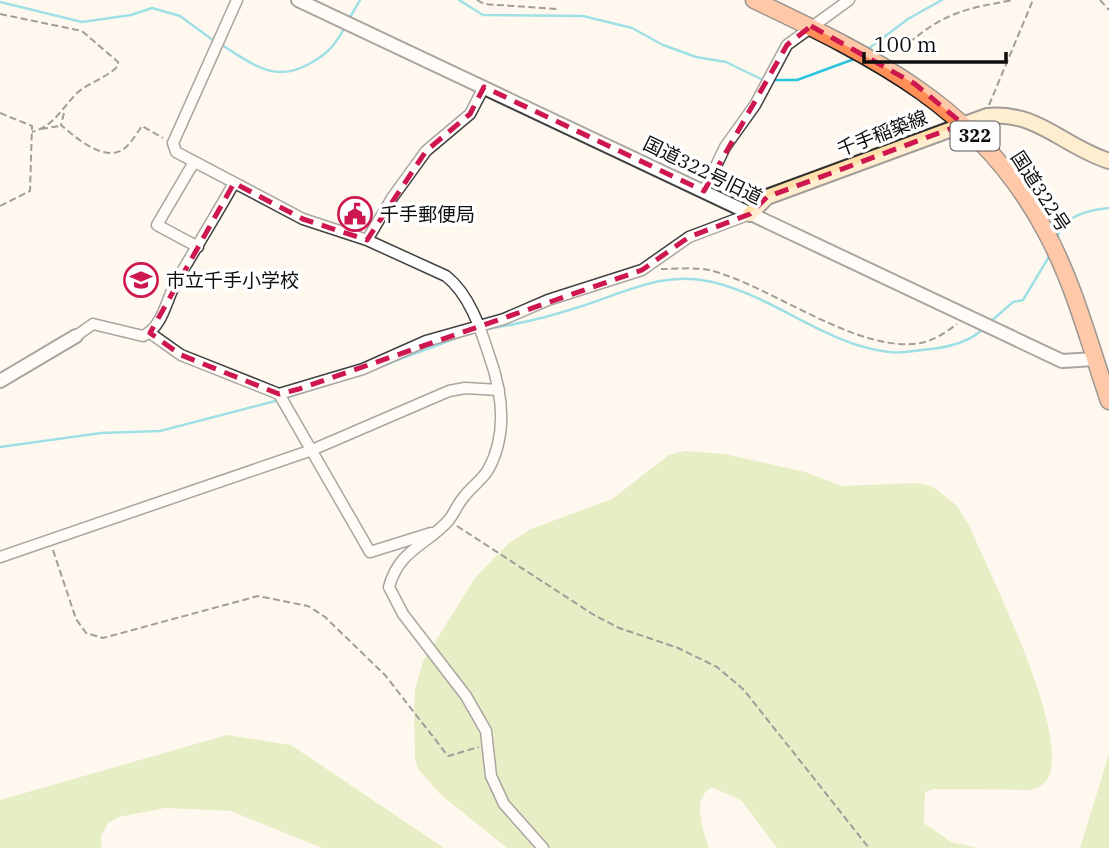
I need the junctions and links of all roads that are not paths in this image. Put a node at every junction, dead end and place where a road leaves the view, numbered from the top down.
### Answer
1 (237, 0) edge
2 (298, 0) edge
3 (754, 0) edge
4 (849, 0) edge
5 (811, 26) junction
6 (484, 87) junction
7 (963, 124) junction
8 (1109, 161) edge
9 (194, 162) junction
10 (233, 183) junction
11 (704, 191) junction
12 (750, 214) junction
13 (367, 240) junction
14 (198, 247) junction
15 (478, 325) junction
16 (150, 333) junction
17 (76, 336) joint
18 (1094, 359) junction
19 (0, 381) edge
20 (499, 390) junction
21 (279, 394) junction
22 (1109, 401) edge
23 (312, 450) junction
24 (432, 533) junction
25 (0, 557) edge
26 (543, 848) edge

1 - 9 street
2 - 6 street, 国道322号旧道
3 - 5 highway, 国道322号 / 322
4 - 5 street
5 - 7 highway, 国道322号 / 322
5 - 11 street
6 - 11 street, 国道322号旧道
6 - 13 street
7 - 8 main road, 千手稲築線
7 - 12 main road, 千手稲築線
7 - 18 highway, 国道322号 / 322
9 - 10 street
9 - 14 street
10 - 13 street
10 - 14 street
11 - 12 street, 国道322号旧道
12 - 15 street
12 - 18 street, 国道322号旧道
13 - 15 street
14 - 16 street
15 - 20 street
15 - 21 street
16 - 17 street
16 - 21 street
17 - 19 street
18 - 22 highway, 国道322号 / 322
20 - 23 street
20 - 24 street
21 - 23 street
23 - 24 street
23 - 25 street
24 - 26 street

